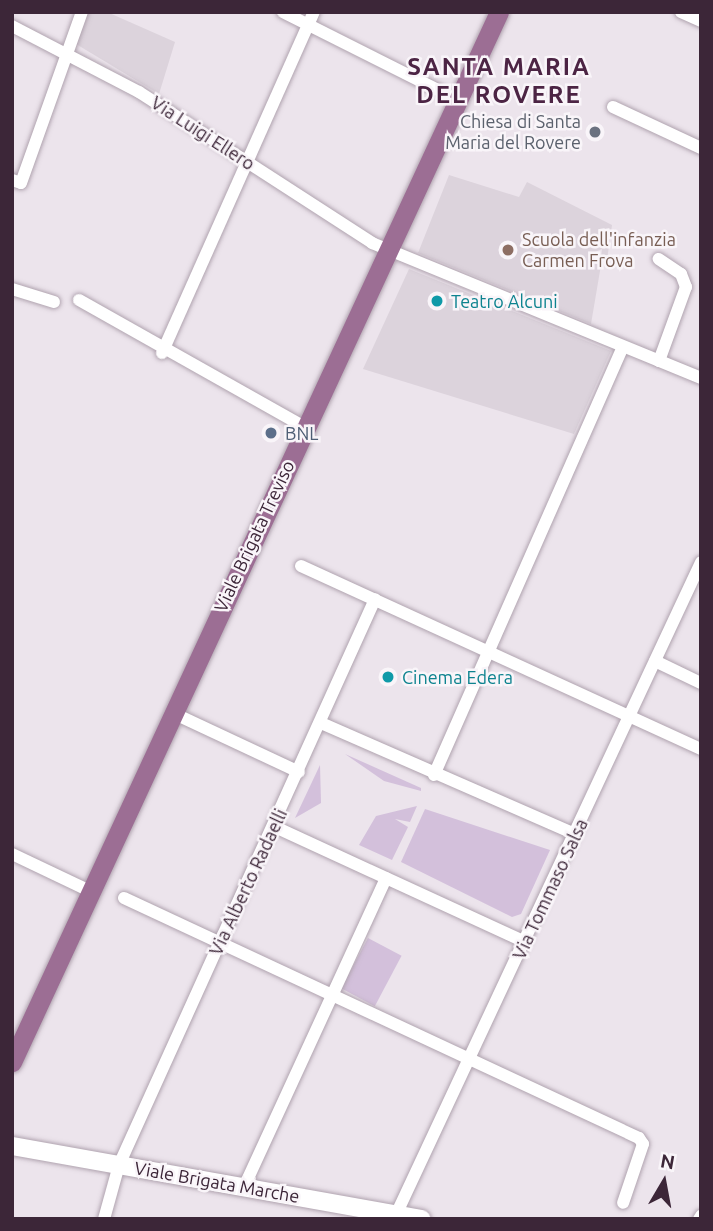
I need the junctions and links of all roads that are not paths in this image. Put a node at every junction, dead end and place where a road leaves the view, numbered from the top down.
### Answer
1 (82, 12) edge
2 (283, 12) edge
3 (314, 12) edge
4 (499, 12) edge
5 (681, 12) edge
6 (701, 21) edge
7 (307, 25) junction
8 (12, 26) edge
9 (69, 51) junction
10 (458, 100) junction
11 (613, 107) dead end
12 (701, 148) edge
13 (247, 161) junction
14 (12, 180) edge
15 (388, 250) junction
16 (659, 259) dead end
17 (12, 289) edge
18 (79, 300) dead end
19 (54, 302) dead end
20 (623, 346) junction
21 (162, 353) junction
22 (659, 361) junction
23 (701, 379) edge
24 (306, 428) junction
25 (701, 562) edge
26 (301, 566) dead end
27 (375, 599) junction
28 (491, 651) junction
29 (655, 661) junction
30 (701, 683) edge
31 (173, 713) junction
32 (630, 715) junction
33 (321, 723) junction
34 (701, 749) edge
35 (299, 772) junction
36 (434, 775) junction
37 (273, 826) junction
38 (576, 834) junction
39 (12, 854) edge
40 (386, 878) junction
41 (90, 891) junction
42 (124, 898) dead end
43 (220, 942) junction
44 (525, 942) junction
45 (332, 995) junction
46 (471, 1060) junction
47 (12, 1062) edge
48 (12, 1146) edge
49 (119, 1165) junction
50 (244, 1187) junction
51 (623, 1203) dead end
52 (353, 1206) junction
53 (395, 1216) edge
54 (104, 1219) edge
55 (368, 1219) edge
56 (422, 1219) edge

1 - 9 street
2 - 7 street
3 - 7 street
4 - 10 main road, Viale Brigata Treviso
5 - 6 street
7 - 10 street
7 - 13 street
8 - 9 street, Via Luigi Ellero
9 - 13 street, Via Luigi Ellero
9 - 14 street
10 - 15 main road, Viale Brigata Treviso
11 - 12 street
13 - 15 street, Via Luigi Ellero
13 - 21 street
15 - 20 street, Via Luigi Ellero
15 - 24 main road, Viale Brigata Treviso
16 - 22 street
17 - 19 street
18 - 21 street
20 - 22 street, Via Luigi Ellero
20 - 28 street
21 - 24 street
22 - 23 street, Via Luigi Ellero
24 - 31 main road, Viale Brigata Treviso
25 - 29 street, Via Tommaso Salsa
26 - 27 street
27 - 28 street
27 - 33 street, Via Alberto Radaelli
28 - 32 street
28 - 36 street
29 - 30 street
29 - 32 street, Via Tommaso Salsa
31 - 35 street
31 - 41 main road, Viale Brigata Treviso
32 - 34 street
32 - 38 street, Via Tommaso Salsa
33 - 35 street, Via Alberto Radaelli
33 - 36 street
35 - 37 street, Via Alberto Radaelli
36 - 38 street
37 - 40 street
37 - 43 street, Via Alberto Radaelli
38 - 44 street, Via Tommaso Salsa
39 - 41 street
40 - 44 street
40 - 45 street
41 - 47 main road, Viale Brigata Treviso
42 - 43 street
43 - 45 street
43 - 49 street, Via Alberto Radaelli
44 - 46 street, Via Tommaso Salsa
45 - 46 street
45 - 50 street
46 - 51 street
46 - 53 street, Via Tommaso Salsa
48 - 49 street, Viale Brigata Marche
49 - 50 street, Viale Brigata Marche
49 - 54 street, Via Alberto Radaelli
50 - 52 street, Viale Brigata Marche
52 - 53 street, Viale Brigata Marche
52 - 55 street
53 - 56 street, Viale Brigata Marche

